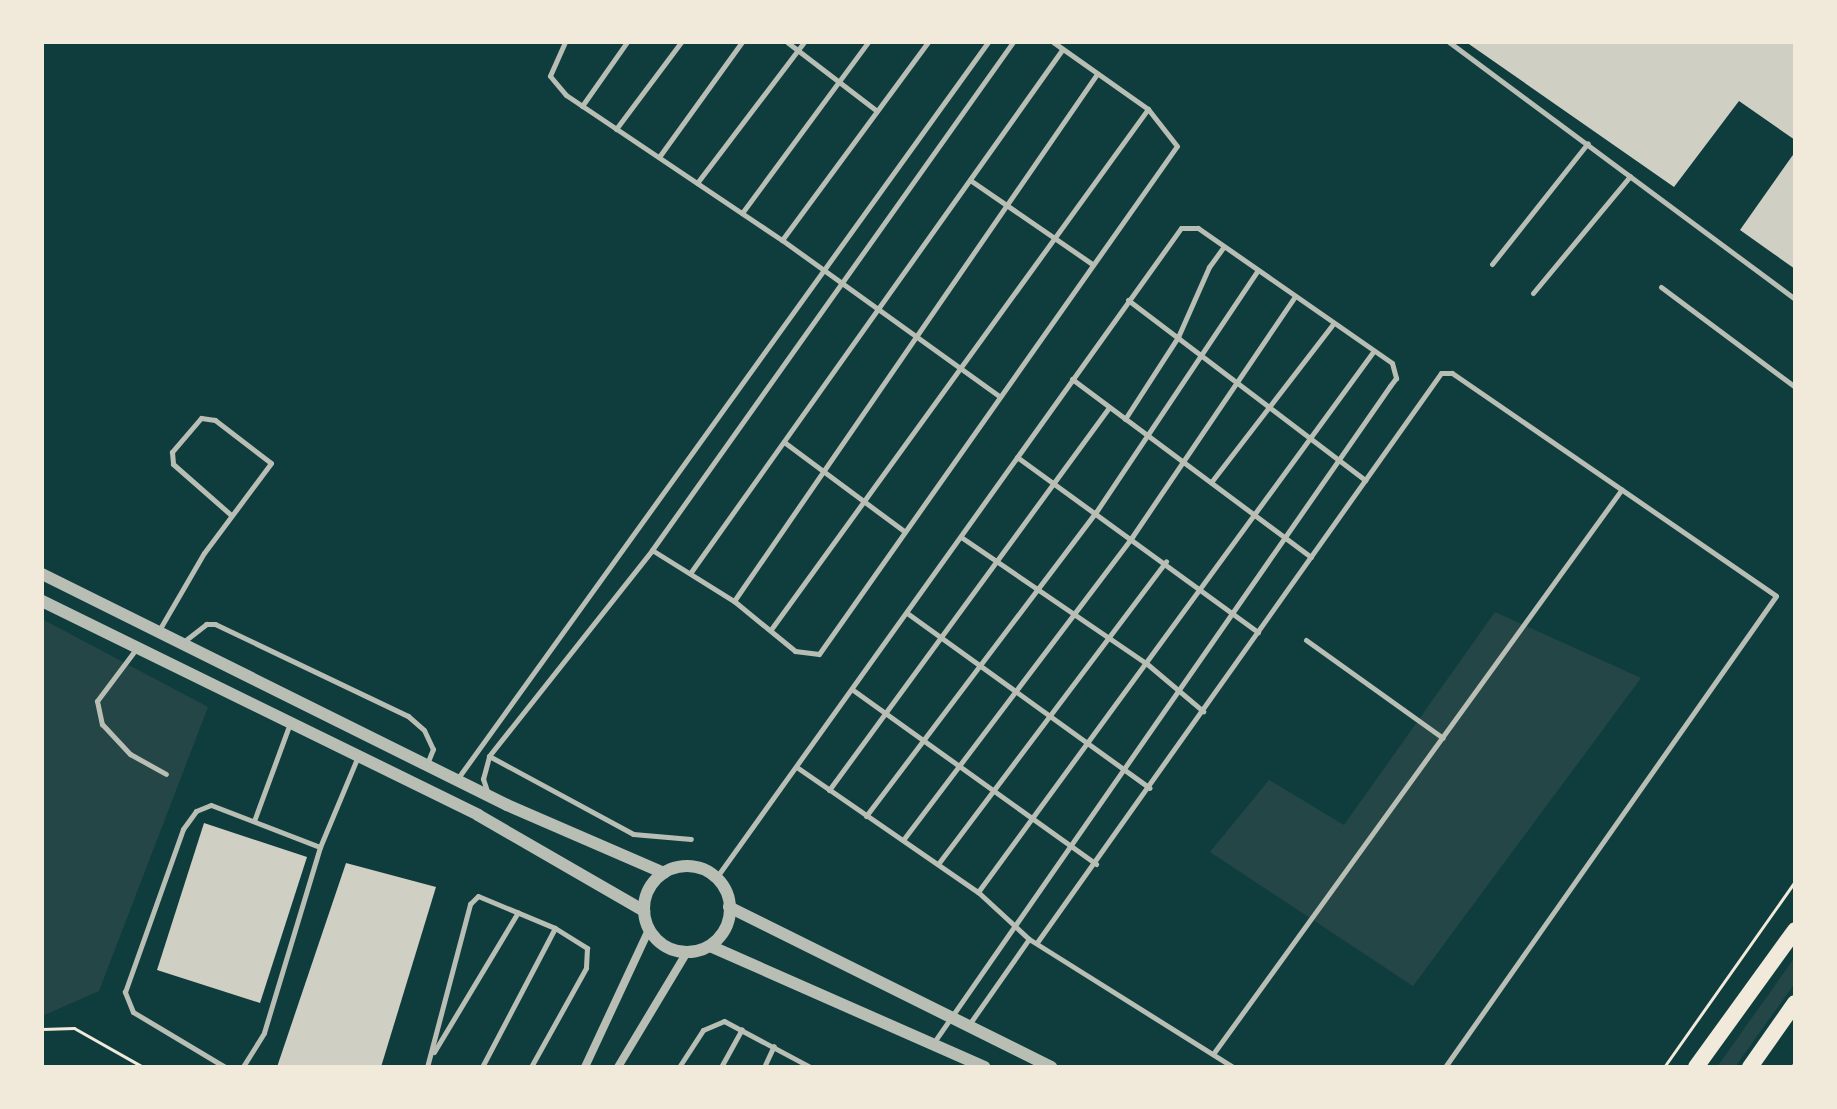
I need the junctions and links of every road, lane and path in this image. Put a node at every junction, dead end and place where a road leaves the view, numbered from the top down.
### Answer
1 (565, 42) edge
2 (627, 42) edge
3 (681, 42) edge
4 (742, 42) edge
5 (787, 42) edge
6 (804, 42) edge
7 (868, 42) edge
8 (928, 42) edge
9 (988, 42) edge
10 (1013, 42) edge
11 (1053, 42) edge
12 (1449, 42) edge
13 (1062, 50) junction
14 (798, 51) junction
15 (1097, 74) junction
16 (839, 81) junction
17 (582, 106) junction
18 (1148, 109) junction
19 (877, 111) junction
20 (616, 129) junction
21 (1588, 143) junction
22 (659, 157) junction
23 (1630, 176) junction
24 (970, 180) junction
25 (697, 183) junction
26 (1008, 206) junction
27 (742, 213) junction
28 (1055, 237) junction
29 (782, 240) junction
30 (1223, 248) junction
31 (1092, 264) junction
32 (1492, 264) dead end
33 (1258, 270) junction
34 (826, 271) junction
35 (839, 281) junction
36 (1661, 287) dead end
37 (1533, 293) dead end
38 (1295, 296) junction
39 (1795, 299) edge
40 (1128, 300) junction
41 (877, 311) junction
42 (1332, 325) junction
43 (1178, 337) junction
44 (917, 339) junction
45 (1373, 352) junction
46 (1200, 355) junction
47 (959, 370) junction
48 (1072, 379) junction
49 (1239, 381) junction
50 (1795, 387) edge
51 (998, 395) junction
52 (1109, 407) junction
53 (1269, 407) junction
54 (1125, 419) junction
55 (1146, 435) junction
56 (1307, 438) junction
57 (784, 442) junction
58 (1017, 457) junction
59 (1184, 460) junction
60 (1338, 460) junction
61 (824, 472) junction
62 (1365, 480) junction
63 (1052, 481) junction
64 (1212, 481) junction
65 (1622, 489) junction
66 (864, 501) junction
67 (1096, 512) junction
68 (1255, 513) junction
69 (231, 515) junction
70 (904, 531) junction
71 (960, 537) junction
72 (1132, 537) junction
73 (1285, 537) junction
74 (652, 550) junction
75 (1311, 557) junction
76 (1166, 561) junction
77 (998, 562) junction
78 (691, 572) junction
79 (42, 574) edge
80 (1200, 585) junction
81 (1039, 590) junction
82 (42, 601) edge
83 (734, 601) junction
84 (907, 613) junction
85 (1073, 613) junction
86 (1233, 613) junction
87 (772, 628) junction
88 (158, 632) junction
89 (1258, 632) junction
90 (942, 638) junction
91 (1109, 638) junction
92 (1306, 640) dead end
93 (181, 644) junction
94 (137, 648) junction
95 (1146, 663) junction
96 (980, 665) junction
97 (853, 690) junction
98 (1180, 690) junction
99 (1018, 691) junction
100 (521, 696) junction
101 (531, 703) junction
102 (299, 704) junction
103 (1203, 711) junction
104 (887, 715) junction
105 (1054, 716) junction
106 (289, 726) junction
107 (1443, 738) junction
108 (923, 740) junction
109 (1090, 742) junction
110 (358, 756) junction
111 (489, 756) junction
112 (427, 765) junction
113 (960, 767) junction
114 (798, 768) junction
115 (1124, 768) junction
116 (166, 774) dead end
117 (457, 779) junction
118 (1150, 788) junction
119 (829, 790) junction
120 (487, 792) junction
121 (996, 793) junction
122 (866, 816) junction
123 (1029, 817) junction
124 (254, 821) junction
125 (691, 839) dead end
126 (903, 840) junction
127 (320, 847) junction
128 (1068, 848) junction
129 (938, 864) junction
130 (1096, 864) junction
131 (664, 873) junction
132 (716, 878) junction
133 (1795, 881) edge
134 (978, 892) junction
135 (729, 907) junction
136 (644, 911) junction
137 (518, 912) junction
138 (555, 928) junction
139 (1013, 928) junction
140 (649, 930) junction
141 (1795, 930) edge
142 (1029, 939) junction
143 (1038, 941) junction
144 (710, 946) junction
145 (687, 952) junction
146 (1795, 1003) edge
147 (947, 1017) junction
148 (967, 1027) junction
149 (42, 1029) edge
150 (742, 1029) junction
151 (934, 1043) junction
152 (774, 1046) junction
153 (1213, 1054) junction
154 (429, 1058) junction
155 (1795, 1062) edge
156 (143, 1067) edge
157 (225, 1067) edge
158 (243, 1067) edge
159 (427, 1067) edge
160 (482, 1067) edge
161 (531, 1067) edge
162 (585, 1067) edge
163 (618, 1067) edge
164 (679, 1067) edge
165 (721, 1067) edge
166 (764, 1067) edge
167 (810, 1067) edge
168 (984, 1067) edge
169 (1051, 1067) edge
170 (1233, 1067) edge
171 (1445, 1067) edge
172 (1664, 1067) edge
173 (1696, 1067) edge
174 (1750, 1067) edge
175 (1792, 1067) edge

1 - 17 lane
2 - 17 lane
3 - 20 lane
4 - 22 lane
5 - 14 lane
6 - 14 lane
7 - 16 lane
8 - 19 lane
9 - 34 lane
10 - 35 lane
11 - 13 lane
12 - 21 lane
13 - 15 lane
13 - 24 lane
14 - 16 lane
14 - 25 lane
15 - 18 lane
15 - 26 lane
16 - 19 lane
16 - 27 lane
17 - 20 lane
18 - 28 lane
18 - 31 lane
19 - 29 lane
20 - 22 lane
21 - 23 lane
21 - 32 lane
22 - 25 lane
23 - 37 lane
23 - 39 lane
24 - 26 lane
24 - 41 lane
25 - 27 lane
26 - 28 lane
26 - 44 lane
27 - 29 lane
28 - 31 lane
28 - 47 lane
29 - 34 lane
30 - 33 lane
30 - 40 lane
30 - 43 lane
31 - 51 lane
33 - 38 lane
33 - 46 lane
34 - 35 lane
34 - 100 lane
35 - 41 lane
35 - 74 lane
36 - 50 lane
38 - 42 lane
38 - 49 lane
40 - 43 lane
40 - 48 lane
41 - 44 lane
41 - 57 lane
42 - 45 lane
42 - 53 lane
43 - 46 lane
43 - 54 lane
44 - 47 lane
44 - 61 lane
45 - 56 lane
45 - 60 lane
46 - 49 lane
46 - 55 lane
47 - 51 lane
47 - 66 lane
48 - 52 lane
48 - 58 lane
49 - 53 lane
49 - 59 lane
51 - 70 lane
52 - 54 lane
52 - 63 lane
53 - 56 lane
53 - 64 lane
54 - 55 lane
55 - 59 lane
55 - 67 lane
56 - 60 lane
56 - 68 lane
57 - 61 lane
57 - 78 lane
58 - 63 lane
58 - 71 lane
59 - 64 lane
59 - 72 lane
60 - 62 lane
60 - 73 lane
61 - 66 lane
61 - 83 lane
62 - 65 lane
62 - 75 lane
63 - 67 lane
63 - 77 lane
64 - 68 lane
65 - 107 lane
65 - 171 lane
66 - 70 lane
66 - 87 lane
67 - 72 lane
67 - 81 lane
68 - 73 lane
68 - 80 lane
69 - 69 lane
69 - 88 lane
70 - 87 lane
71 - 77 lane
71 - 84 lane
72 - 76 lane
72 - 85 lane
73 - 75 lane
73 - 86 lane
74 - 78 lane
74 - 101 lane
75 - 89 lane
76 - 80 lane
76 - 91 lane
77 - 81 lane
77 - 90 lane
78 - 83 lane
79 - 88 street
80 - 86 lane
80 - 95 lane
81 - 85 lane
81 - 96 lane
82 - 94 street
83 - 87 lane
84 - 90 lane
84 - 97 lane
85 - 91 lane
85 - 99 lane
86 - 89 lane
86 - 98 lane
88 - 93 street
89 - 103 lane
90 - 96 lane
90 - 104 lane
91 - 95 lane
91 - 105 lane
92 - 107 lane
93 - 102 street
93 - 112 lane
94 - 106 street
94 - 116 lane
95 - 98 lane
95 - 109 lane
96 - 99 lane
96 - 108 lane
97 - 104 lane
97 - 114 lane
98 - 103 lane
98 - 115 lane
99 - 105 lane
99 - 113 lane
100 - 101 lane
100 - 117 lane
101 - 111 lane
102 - 106 street
102 - 112 street
103 - 118 lane
104 - 108 lane
104 - 119 lane
105 - 109 lane
105 - 121 lane
106 - 110 street
106 - 124 lane
107 - 153 lane
108 - 113 lane
108 - 122 lane
109 - 115 lane
109 - 123 lane
110 - 127 lane
110 - 136 street
111 - 120 lane
111 - 125 lane
112 - 117 street
113 - 121 lane
113 - 126 lane
114 - 119 lane
114 - 132 lane
115 - 118 lane
115 - 128 lane
117 - 120 street
118 - 130 lane
119 - 122 lane
120 - 131 street
121 - 123 lane
121 - 129 lane
122 - 126 lane
123 - 128 lane
123 - 134 lane
124 - 127 lane
124 - 157 lane
126 - 129 lane
127 - 158 lane
128 - 130 lane
128 - 139 lane
129 - 134 lane
130 - 143 lane
131 - 132 street
131 - 136 street
132 - 135 street
133 - 172 path
134 - 139 lane
135 - 144 street
135 - 147 street
136 - 140 street
137 - 138 lane
137 - 154 lane
137 - 154 lane
138 - 160 lane
138 - 161 lane
139 - 142 lane
139 - 147 lane
140 - 145 street
140 - 162 street
141 - 173 highway
142 - 143 lane
142 - 148 lane
143 - 153 lane
144 - 145 street
144 - 151 street
145 - 163 street
146 - 174 highway
147 - 148 street
147 - 151 lane
148 - 169 street
149 - 156 path
150 - 152 lane
150 - 164 lane
150 - 165 lane
151 - 168 street
152 - 166 lane
152 - 167 lane
153 - 170 lane
154 - 159 lane
155 - 175 path

